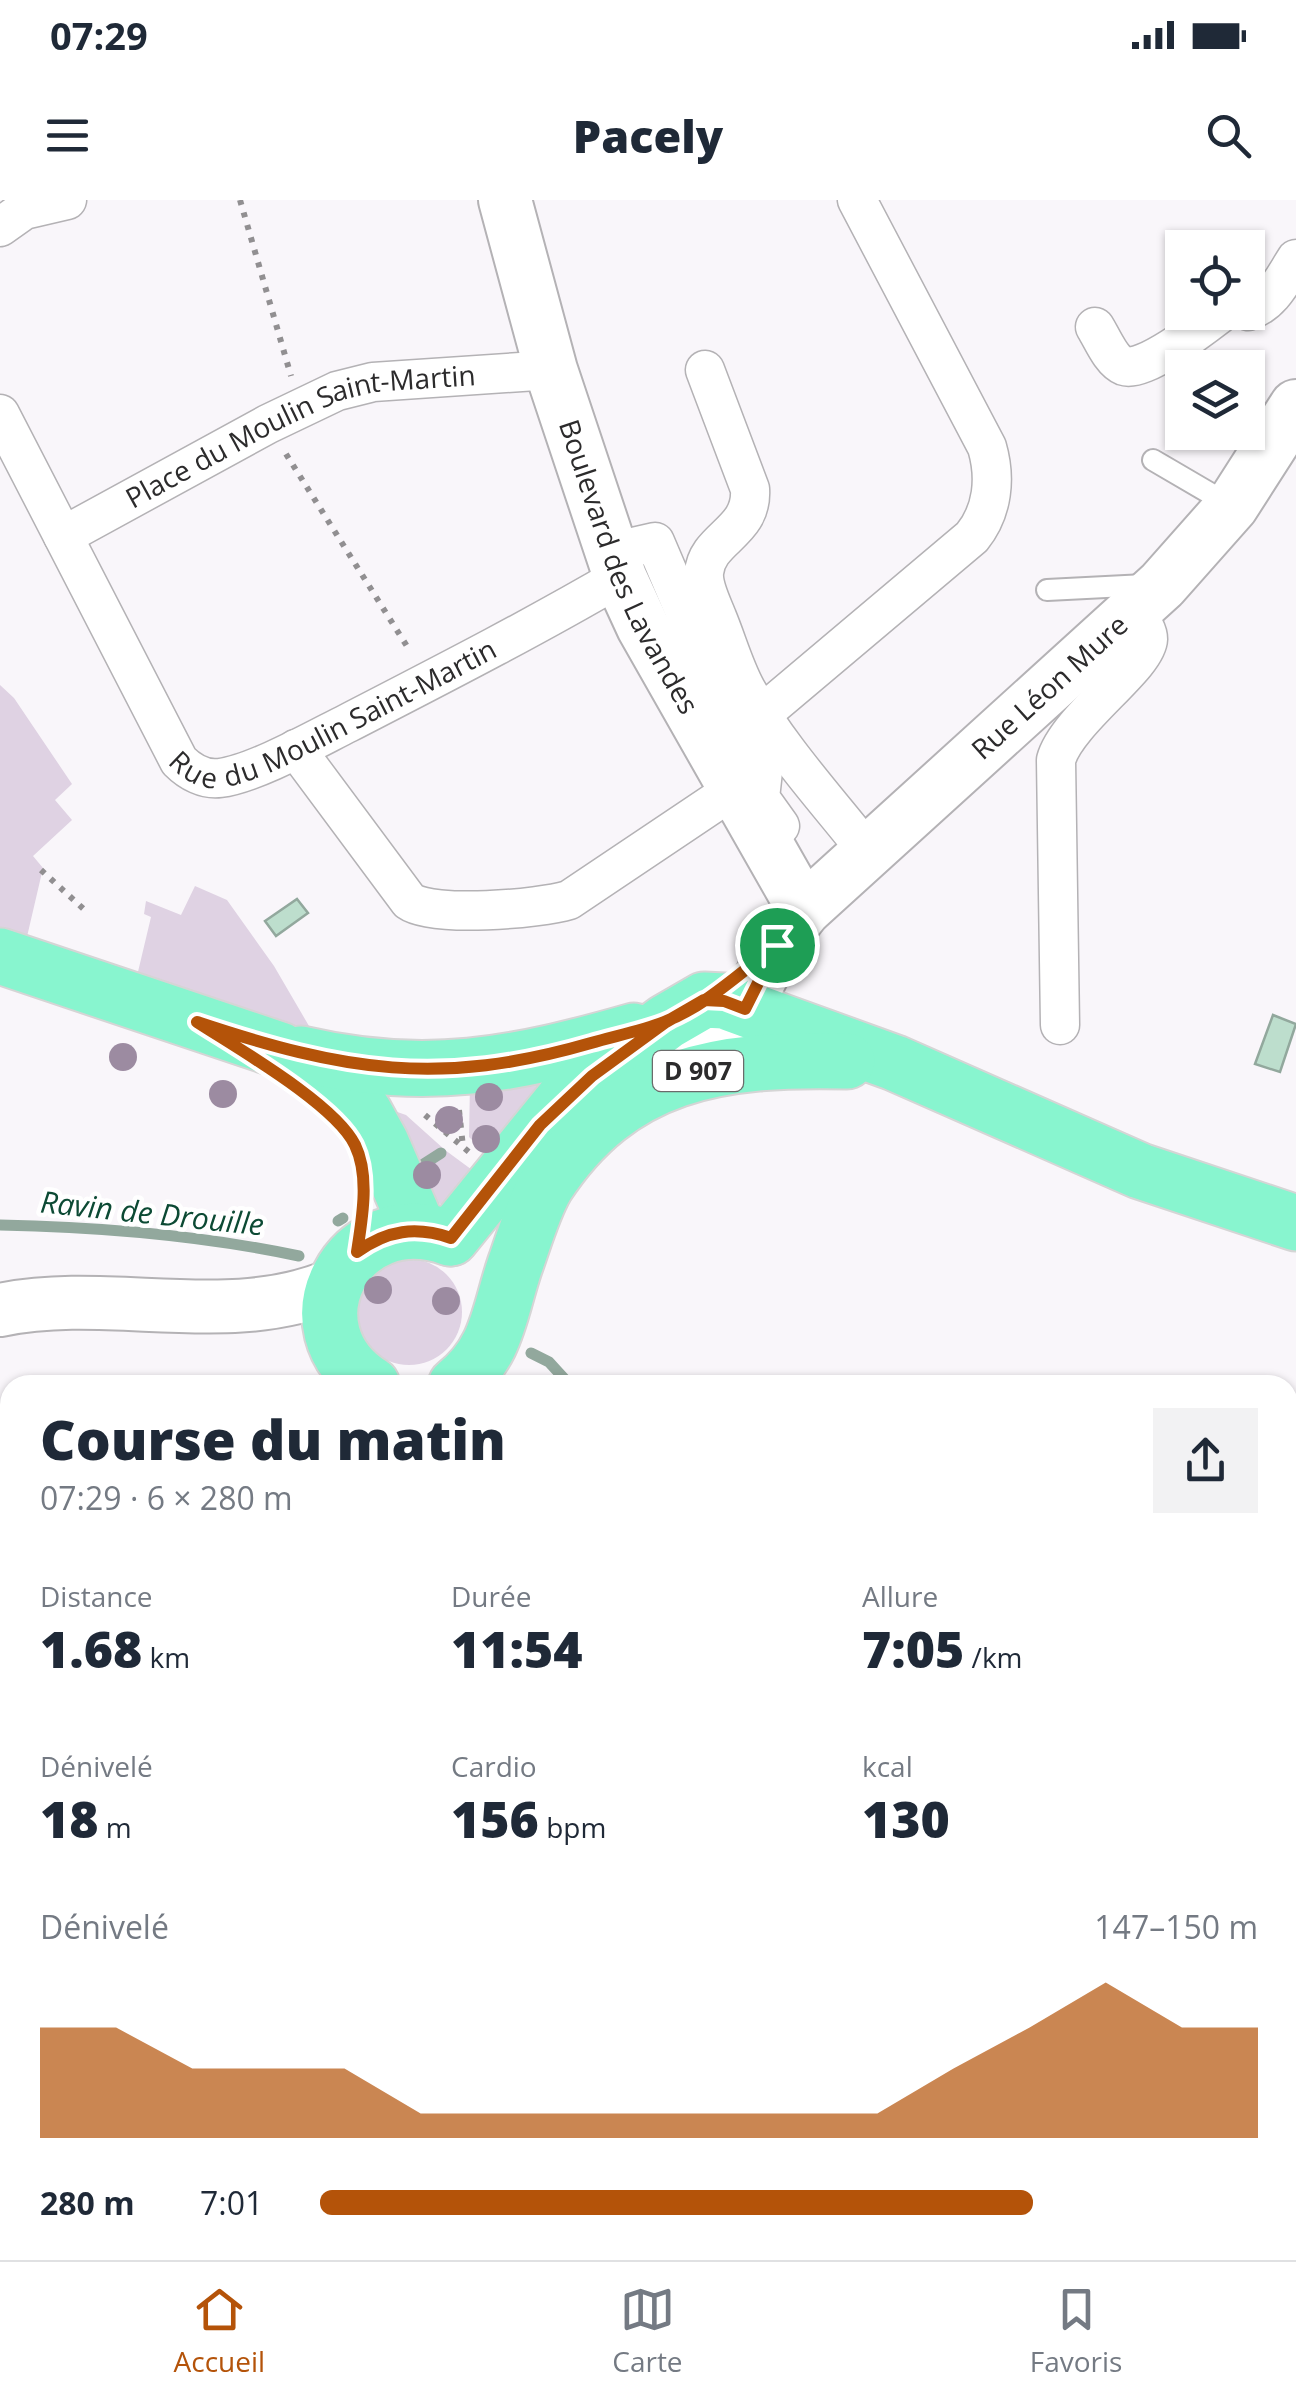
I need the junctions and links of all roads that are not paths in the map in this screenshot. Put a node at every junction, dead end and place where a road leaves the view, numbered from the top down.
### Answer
1 (67, 200) edge
2 (505, 200) edge
3 (857, 200) edge
4 (0, 227) edge
5 (1296, 259) edge
6 (1265, 301) edge
7 (1095, 327) dead end
8 (1196, 330) edge
9 (551, 370) junction
10 (705, 370) dead end
11 (1296, 406) edge
12 (0, 414) edge
13 (1153, 460) dead end
14 (1232, 506) junction
15 (63, 536) junction
16 (616, 564) junction
17 (1047, 590) dead end
18 (1148, 598) junction
19 (762, 714) junction
20 (296, 750) junction
21 (733, 790) junction
22 (867, 851) junction
23 (797, 908) junction
24 (0, 956) edge
25 (705, 1010) junction
26 (197, 1022) junction
27 (1060, 1025) dead end
28 (280, 1050) junction
29 (895, 1063) junction
30 (544, 1189) junction
31 (425, 1223) junction
32 (1296, 1223) edge
33 (346, 1268) junction
34 (220, 1308) junction
35 (0, 1310) edge
36 (486, 1363) edge
37 (347, 1366) edge

1 - 4 street
2 - 9 street, Boulevard des Lavandes
3 - 19 street
5 - 6 street
7 - 8 street
9 - 15 street, Place du Moulin Saint-Martin
9 - 16 street, Boulevard des Lavandes
10 - 19 street
11 - 14 street, Rue Léon Mure
12 - 15 street, Rue du Moulin Saint-Martin
13 - 14 lane
14 - 18 street, Rue Léon Mure
15 - 20 street, Rue du Moulin Saint-Martin
16 - 20 street, Rue du Moulin Saint-Martin
16 - 21 street, Boulevard des Lavandes
16 - 23 street
17 - 18 lane
18 - 22 street, Rue Léon Mure
18 - 27 street
19 - 22 street
20 - 21 street
21 - 23 street, Boulevard des Lavandes
22 - 23 street, Rue Léon Mure
23 - 25 street
24 - 26 main road
25 - 28 main road
25 - 29 main road, D 907
25 - 30 street
25 - 31 main road, D 907
26 - 28 main road
26 - 33 main road
28 - 31 main road
29 - 30 main road, D 907
29 - 32 main road, D 907
30 - 36 main road, D 907
31 - 33 main road
31 - 36 main road
33 - 34 street
33 - 37 main road
34 - 35 street
34 - 37 street

